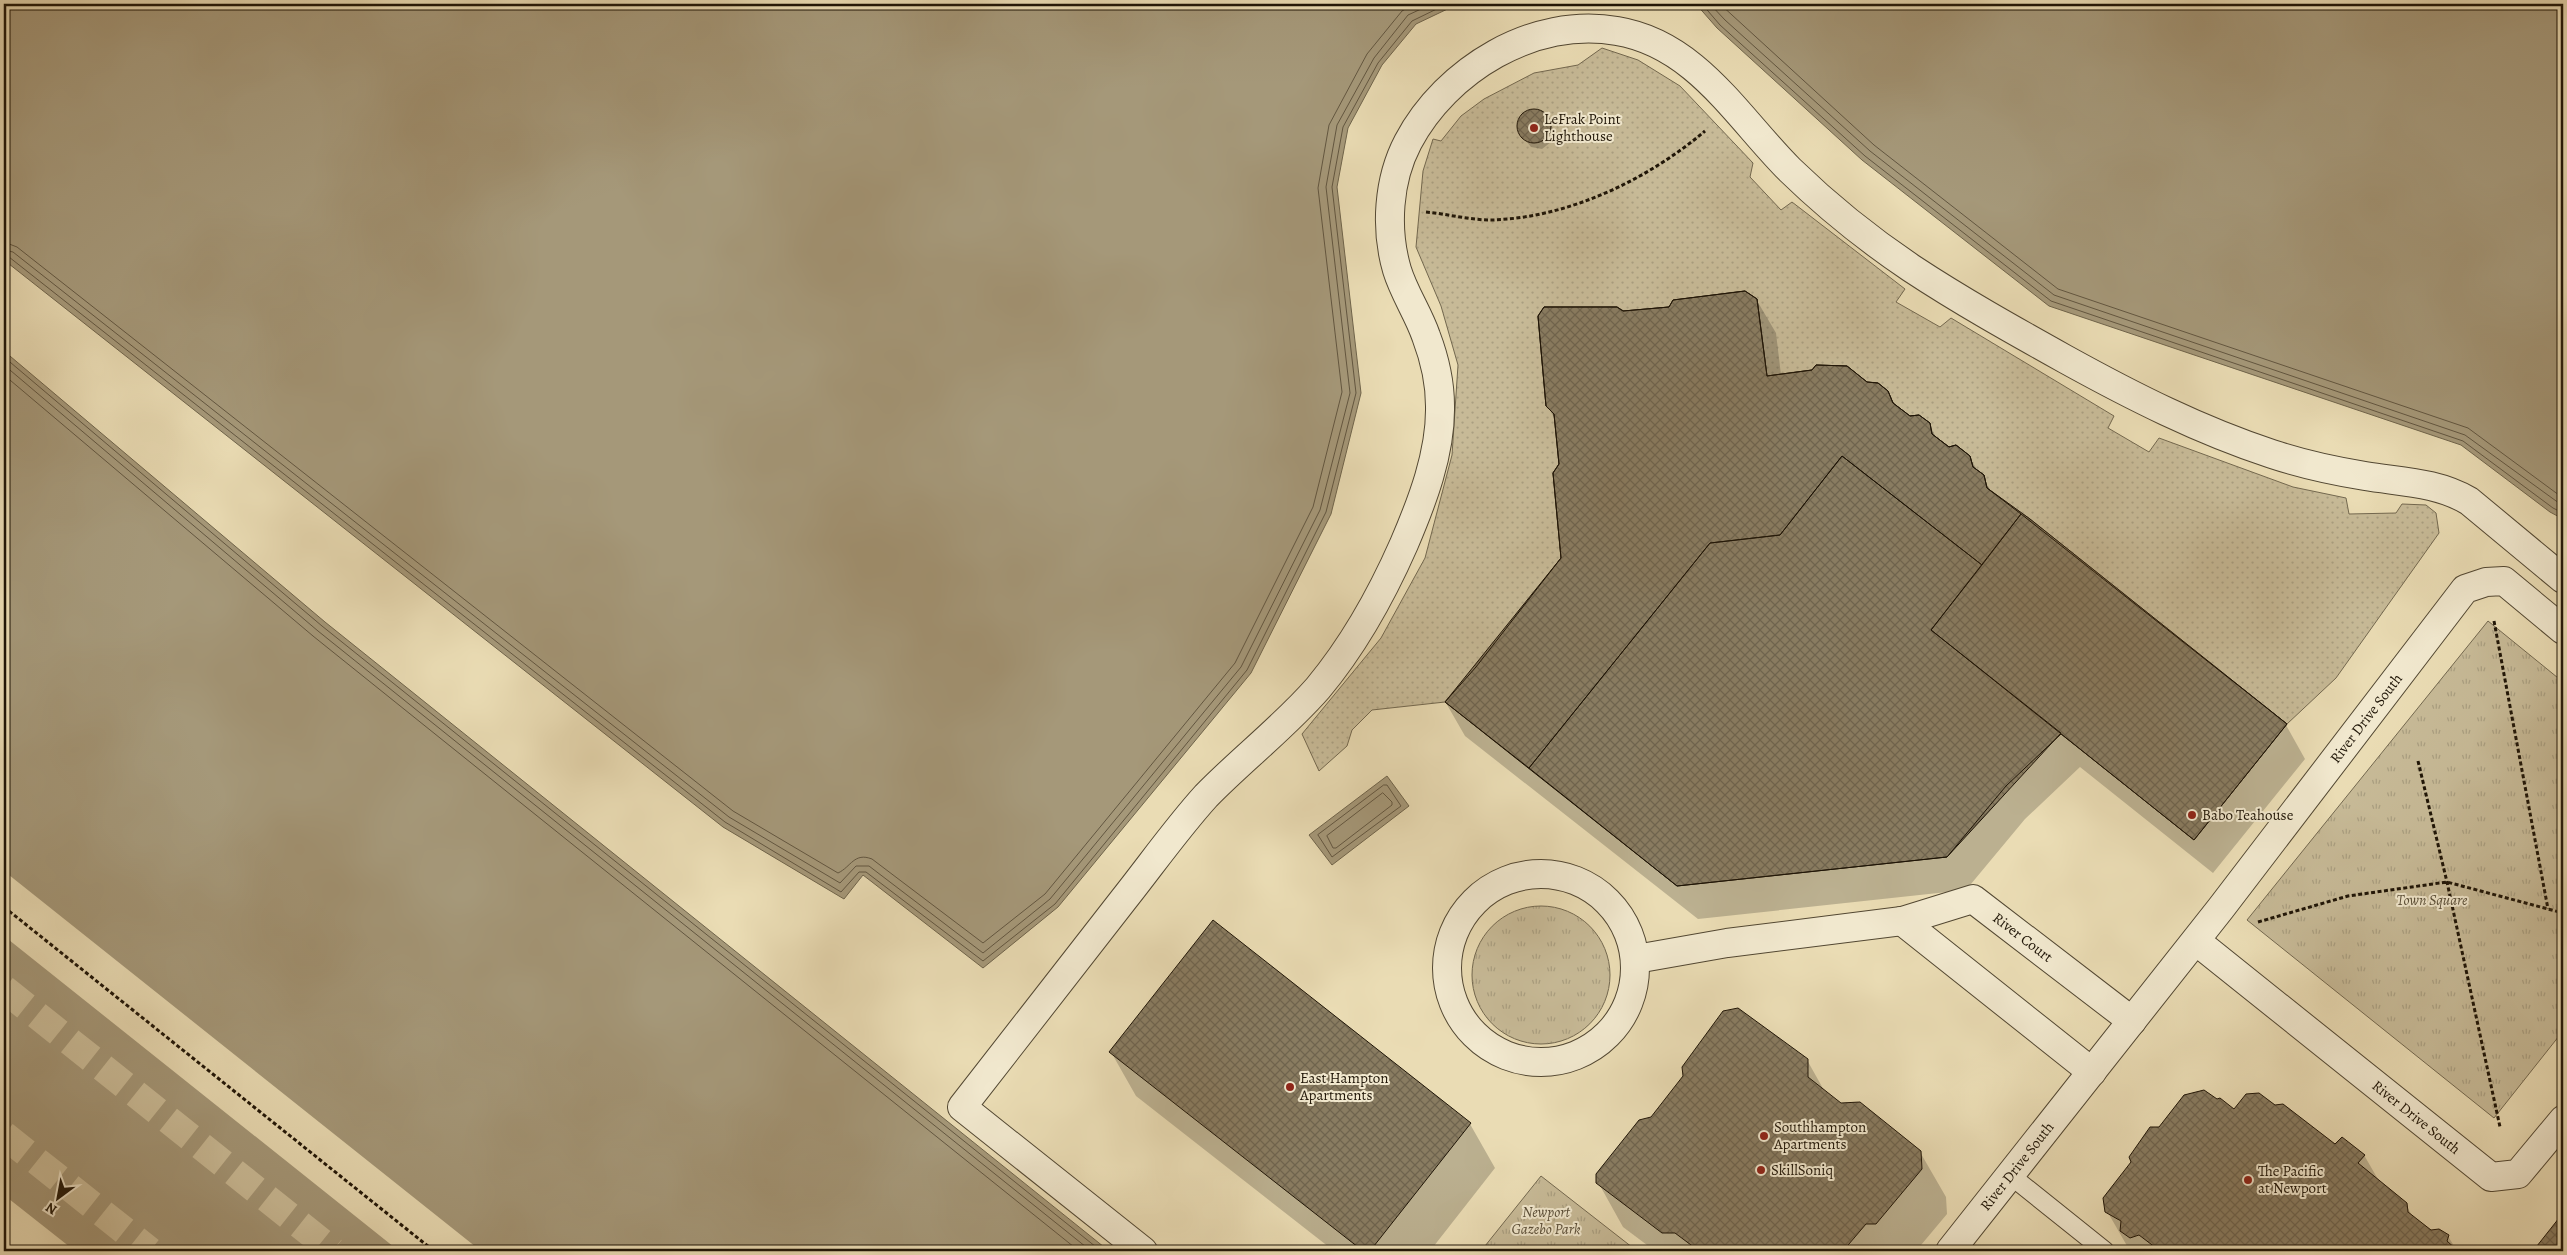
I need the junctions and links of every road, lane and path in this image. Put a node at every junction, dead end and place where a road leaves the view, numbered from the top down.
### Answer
1 (1733, 107) junction
2 (1391, 207) junction
3 (2563, 579) edge
4 (2493, 618) dead end
5 (2563, 630) edge
6 (2418, 761) dead end
7 (2448, 882) junction
8 (4, 907) edge
9 (2548, 909) junction
10 (2563, 913) edge
11 (1902, 920) junction
12 (2254, 923) dead end
13 (2196, 941) junction
14 (1636, 959) junction
15 (2132, 1021) junction
16 (2092, 1072) junction
17 (2563, 1120) edge
18 (2500, 1128) dead end
19 (2010, 1175) junction
20 (434, 1251) edge
21 (1143, 1251) edge
22 (1950, 1251) edge
23 (2105, 1251) edge

1 - 2 path
1 - 2 street
1 - 3 street
2 - 21 street
4 - 9 path
5 - 13 street, River Drive South
6 - 7 path
7 - 9 path
7 - 12 path
7 - 18 path
8 - 20 path
9 - 10 path
11 - 14 street, River Court
11 - 15 street, River Court
11 - 16 street
13 - 15 street, River Drive South
13 - 17 street, River Drive South
14 - 14 street
15 - 16 street, River Drive South
16 - 19 street, River Drive South
19 - 22 street, River Drive South
19 - 23 lane

